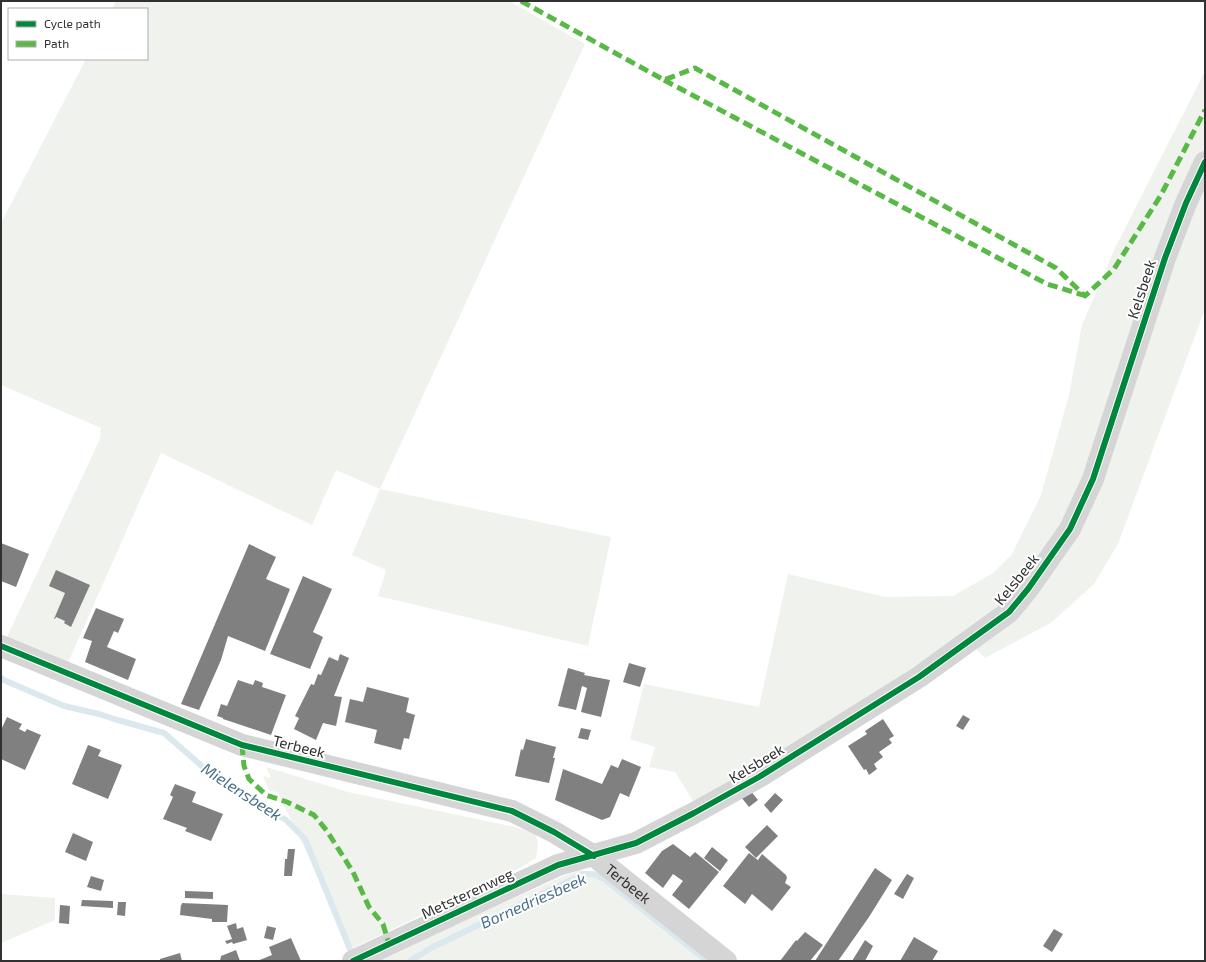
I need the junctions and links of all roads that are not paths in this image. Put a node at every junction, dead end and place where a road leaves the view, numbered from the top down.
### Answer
1 (1205, 162) edge
2 (1, 646) edge
3 (594, 856) junction
4 (353, 961) edge
5 (726, 961) edge

1 - 3 street, Kelsbeek
2 - 3 street, Terbeek
3 - 4 street, Metsterenweg
3 - 5 street, Terbeek

